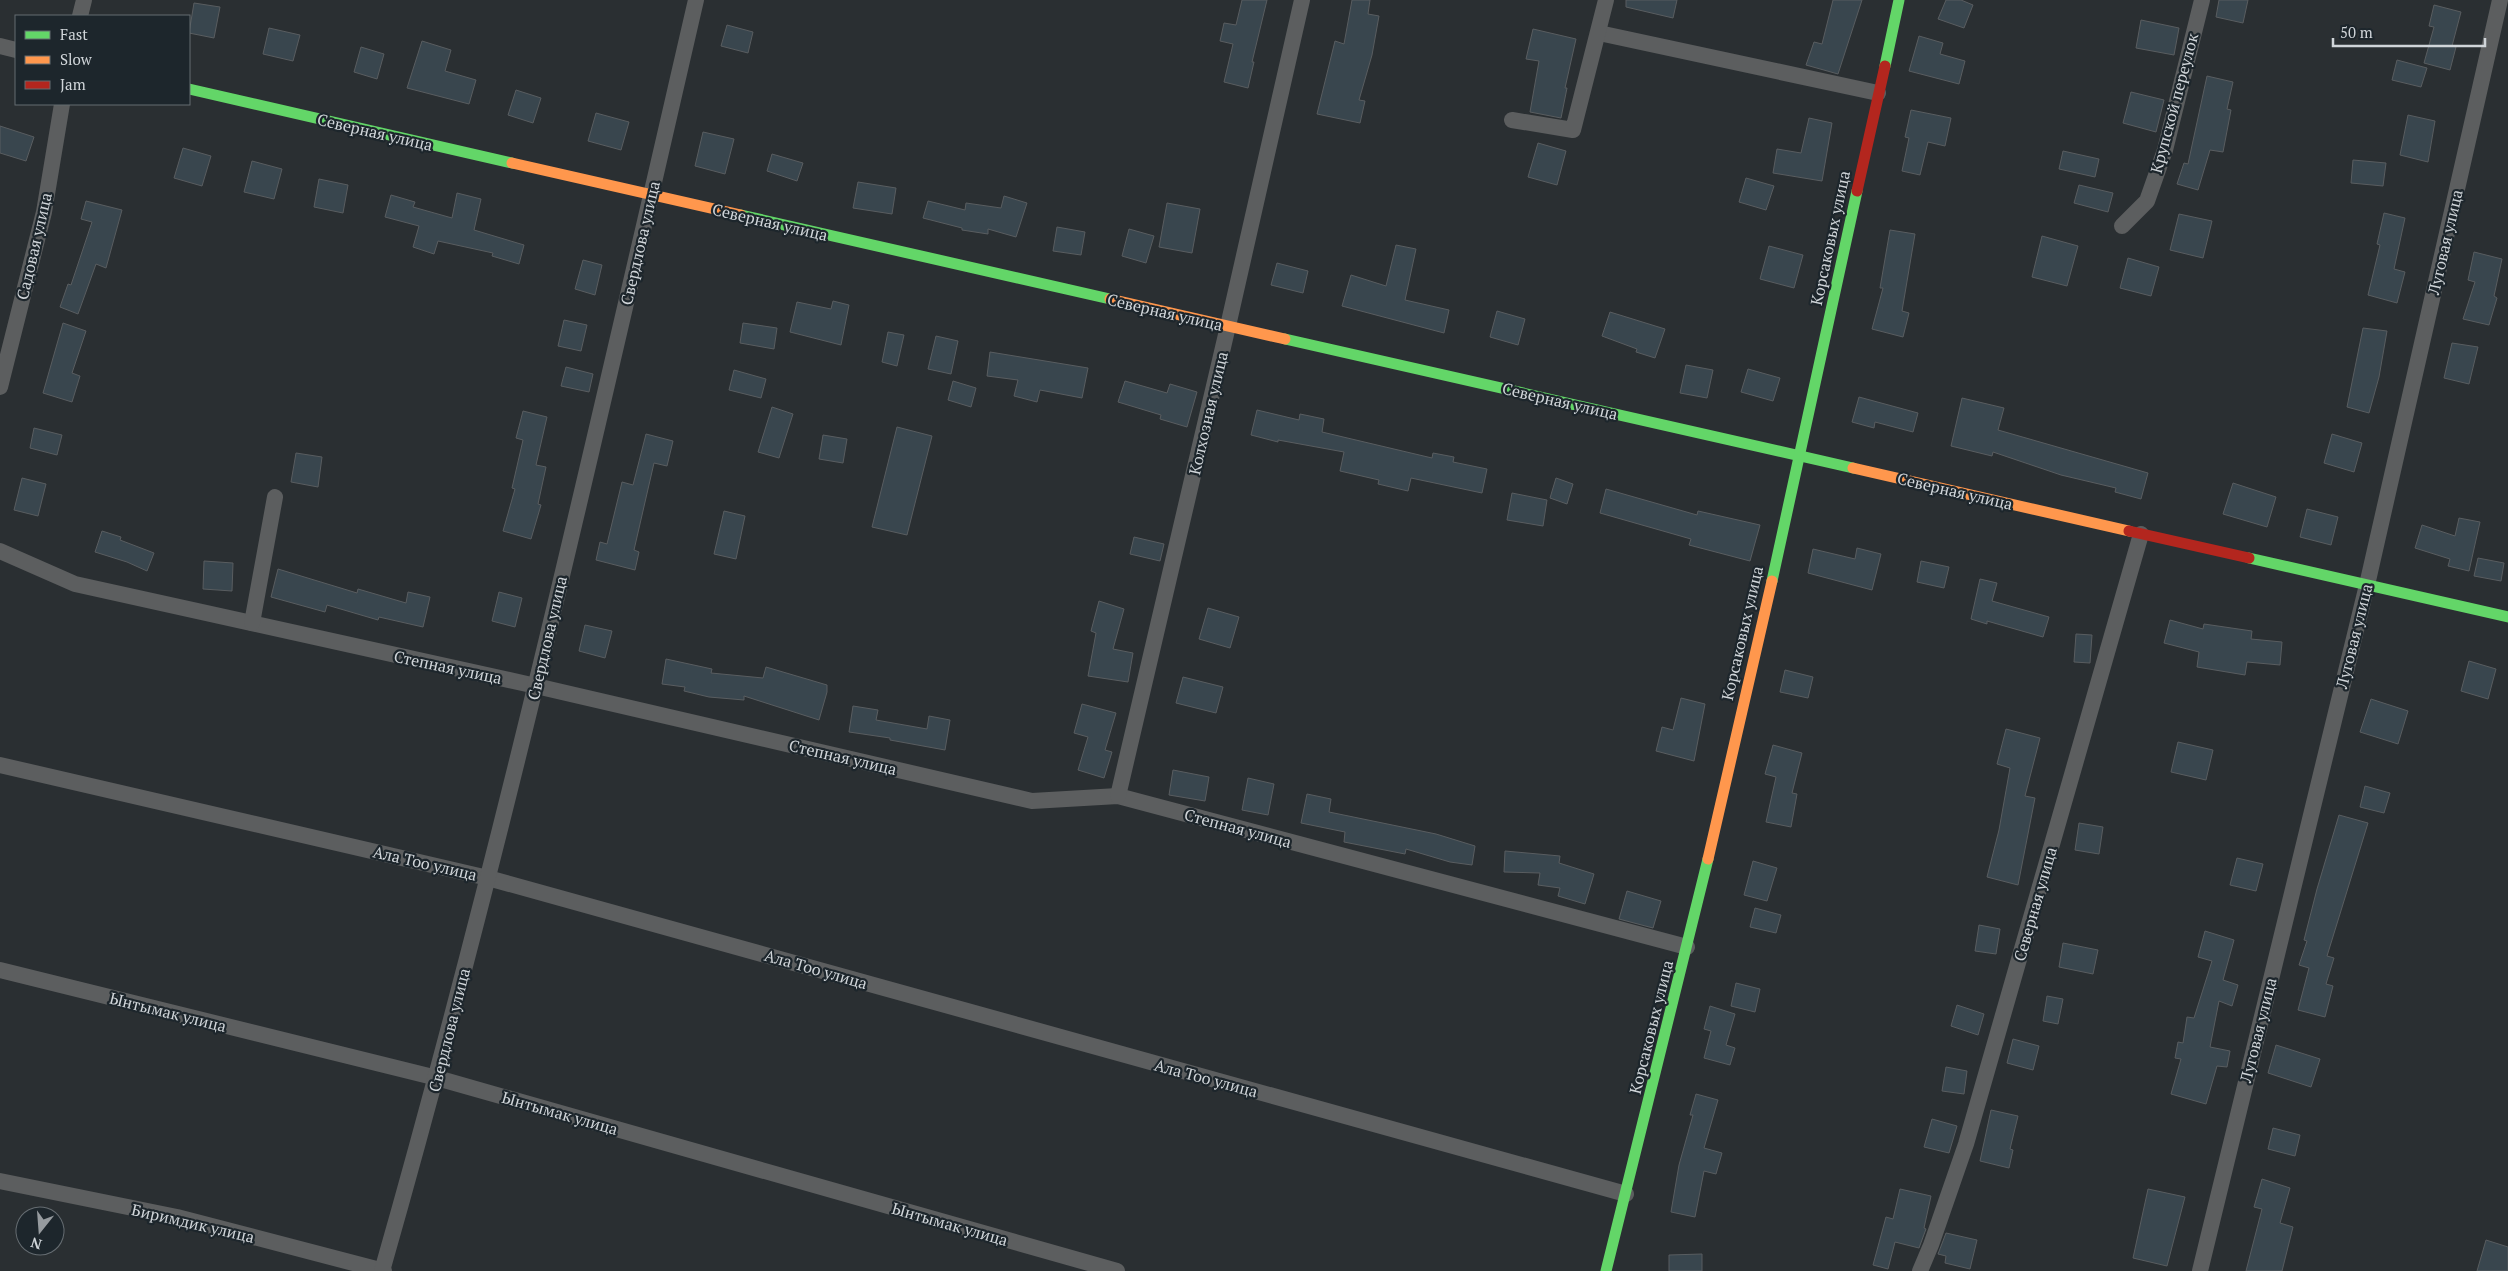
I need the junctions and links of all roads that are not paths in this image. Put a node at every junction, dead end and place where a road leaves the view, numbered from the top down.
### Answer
1 (84, 0) edge
2 (696, 0) edge
3 (1302, 0) edge
4 (1606, 0) edge
5 (1899, 0) edge
6 (2202, 0) edge
7 (2500, 0) edge
8 (80, 15) edge
9 (1599, 33) junction
10 (0, 46) edge
11 (15, 50) edge
12 (190, 89) edge
13 (1878, 93) junction
14 (62, 105) edge
15 (1512, 120) dead end
16 (651, 194) junction
17 (2122, 226) dead end
18 (1228, 326) junction
19 (0, 387) edge
20 (1799, 456) junction
21 (274, 497) dead end
22 (2141, 534) junction
23 (0, 550) edge
24 (2367, 585) junction
25 (2508, 617) edge
26 (252, 623) junction
27 (536, 686) junction
28 (0, 765) edge
29 (1118, 796) junction
30 (488, 878) junction
31 (1687, 947) junction
32 (0, 970) edge
33 (437, 1078) junction
34 (0, 1181) edge
35 (1626, 1194) junction
36 (382, 1271) edge
37 (1117, 1271) edge
38 (1606, 1271) edge
39 (1920, 1271) edge
40 (2200, 1271) edge

1 - 8 street
2 - 16 street, Свердлова улица
3 - 18 street, Колхозная улица
4 - 9 street
5 - 13 street, Корсаковых улица
6 - 17 street, Крупской переулок
7 - 24 street, Луговая улица
9 - 13 street
9 - 15 street
10 - 11 street
12 - 16 street, Северная улица
13 - 20 street, Корсаковых улица
14 - 19 street, Садовая улица
16 - 18 street, Северная улица
16 - 27 street, Свердлова улица
18 - 20 street, Северная улица
18 - 29 street, Колхозная улица
20 - 22 street, Северная улица
20 - 31 street, Корсаковых улица
21 - 26 street
22 - 24 street, Северная улица
22 - 39 street, Северная улица
23 - 26 street, Степная улица
24 - 25 street, Северная улица
24 - 40 street, Луговая улица
26 - 27 street, Степная улица
27 - 29 street, Степная улица
27 - 30 street, Свердлова улица
28 - 30 street, Ала Тоо улица
29 - 31 street, Степная улица
30 - 33 street, Свердлова улица
30 - 35 street, Ала Тоо улица
31 - 35 street, Корсаковых улица
32 - 33 street, Ынтымак улица
33 - 36 street, Свердлова улица
33 - 37 street, Ынтымак улица
34 - 36 street, Биримдик улица
35 - 38 street, Корсаковых улица

